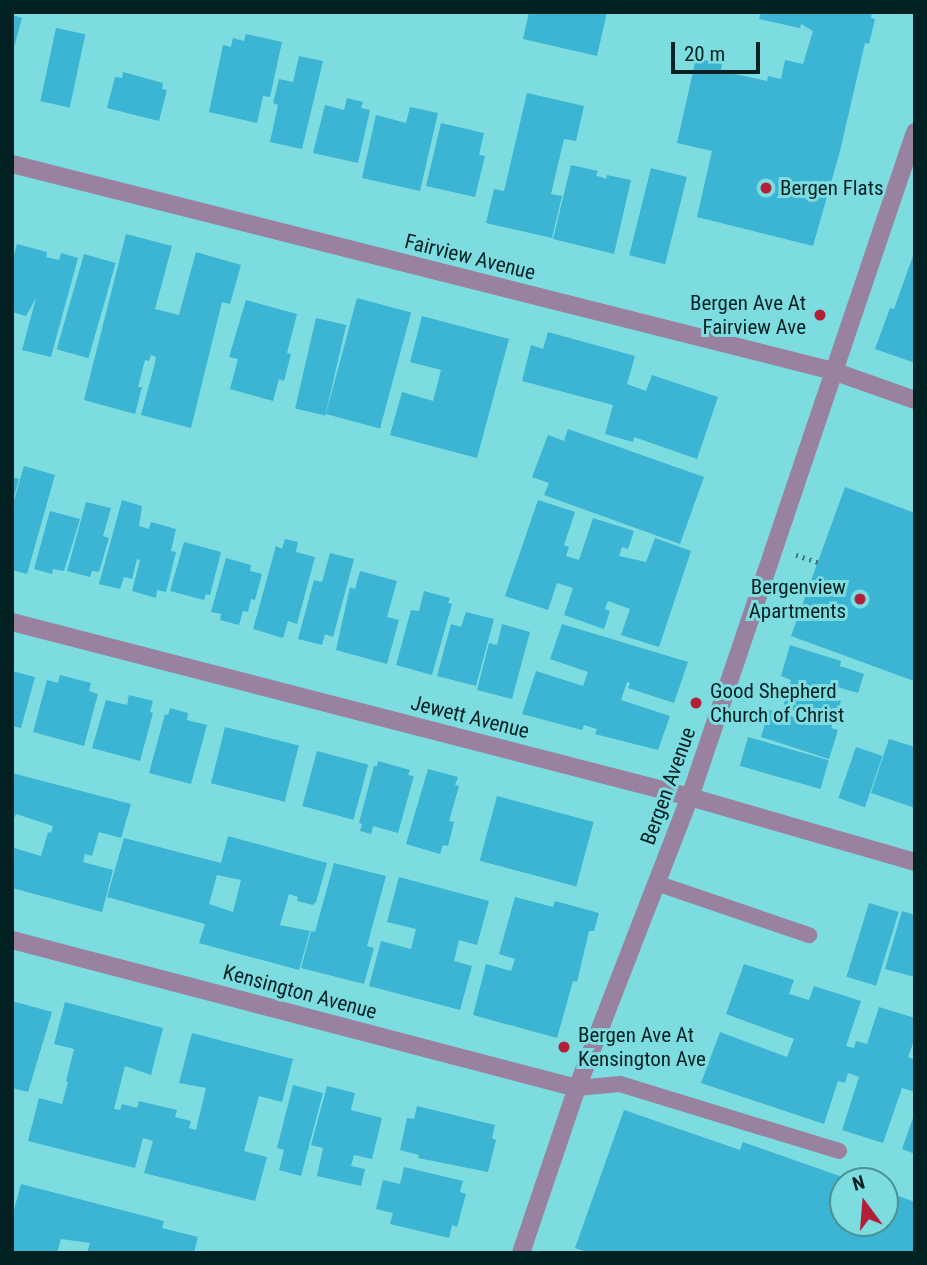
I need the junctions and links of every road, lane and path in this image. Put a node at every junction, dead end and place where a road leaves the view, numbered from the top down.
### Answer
1 (915, 132) edge
2 (12, 164) edge
3 (833, 371) junction
4 (915, 400) edge
5 (796, 555) dead end
6 (818, 562) dead end
7 (12, 622) edge
8 (690, 797) junction
9 (915, 862) edge
10 (656, 883) junction
11 (809, 934) dead end
12 (12, 940) edge
13 (577, 1088) junction
14 (839, 1151) dead end
15 (521, 1253) edge

1 - 3 street, Bergen Avenue
2 - 3 street, Fairview Avenue
3 - 4 street, Fairview Avenue
3 - 8 street, Bergen Avenue
5 - 6 path
7 - 8 street, Jewett Avenue
8 - 9 street, Jewett Avenue
8 - 10 street, Bergen Avenue
10 - 11 lane
10 - 13 street, Bergen Avenue
12 - 13 street, Kensington Avenue
13 - 14 lane
13 - 15 street, Bergen Avenue

